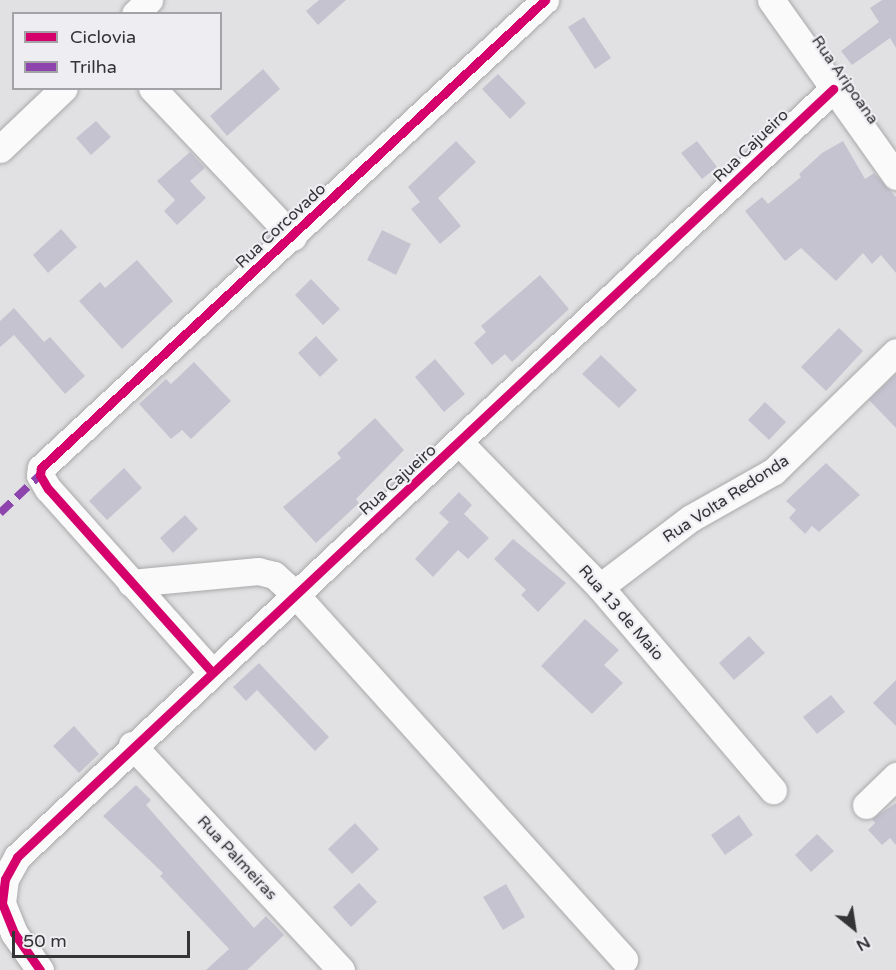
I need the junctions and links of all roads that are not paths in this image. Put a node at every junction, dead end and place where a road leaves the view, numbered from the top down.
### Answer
1 (149, 0) edge
2 (545, 0) edge
3 (771, 0) edge
4 (137, 12) edge
5 (833, 89) junction
6 (62, 90) edge
7 (154, 90) edge
8 (0, 149) edge
9 (896, 176) edge
10 (293, 237) junction
11 (896, 352) edge
12 (460, 443) junction
13 (131, 583) junction
14 (600, 587) junction
15 (295, 594) junction
16 (211, 671) junction
17 (132, 745) junction
18 (896, 776) edge
19 (773, 790) dead end
20 (866, 805) dead end
21 (624, 960) dead end
22 (40, 970) edge
23 (341, 970) edge

1 - 4 street
2 - 10 street, Rua Corcovado
3 - 5 street, Rua Aripoana
5 - 9 street, Rua Aripoana
5 - 12 street, Rua Cajueiro
6 - 8 street
7 - 10 street
10 - 13 street, Rua Corcovado
11 - 14 street, Rua Volta Redonda
12 - 14 street, Rua 13 de Maio
12 - 15 street, Rua Cajueiro
13 - 15 street
13 - 16 street
14 - 19 street, Rua 13 de Maio
15 - 16 street, Rua Cajueiro
15 - 21 street
16 - 17 street, Rua Cajueiro
17 - 22 street, Rua Cajueiro
17 - 23 street, Rua Palmeiras
18 - 20 street

